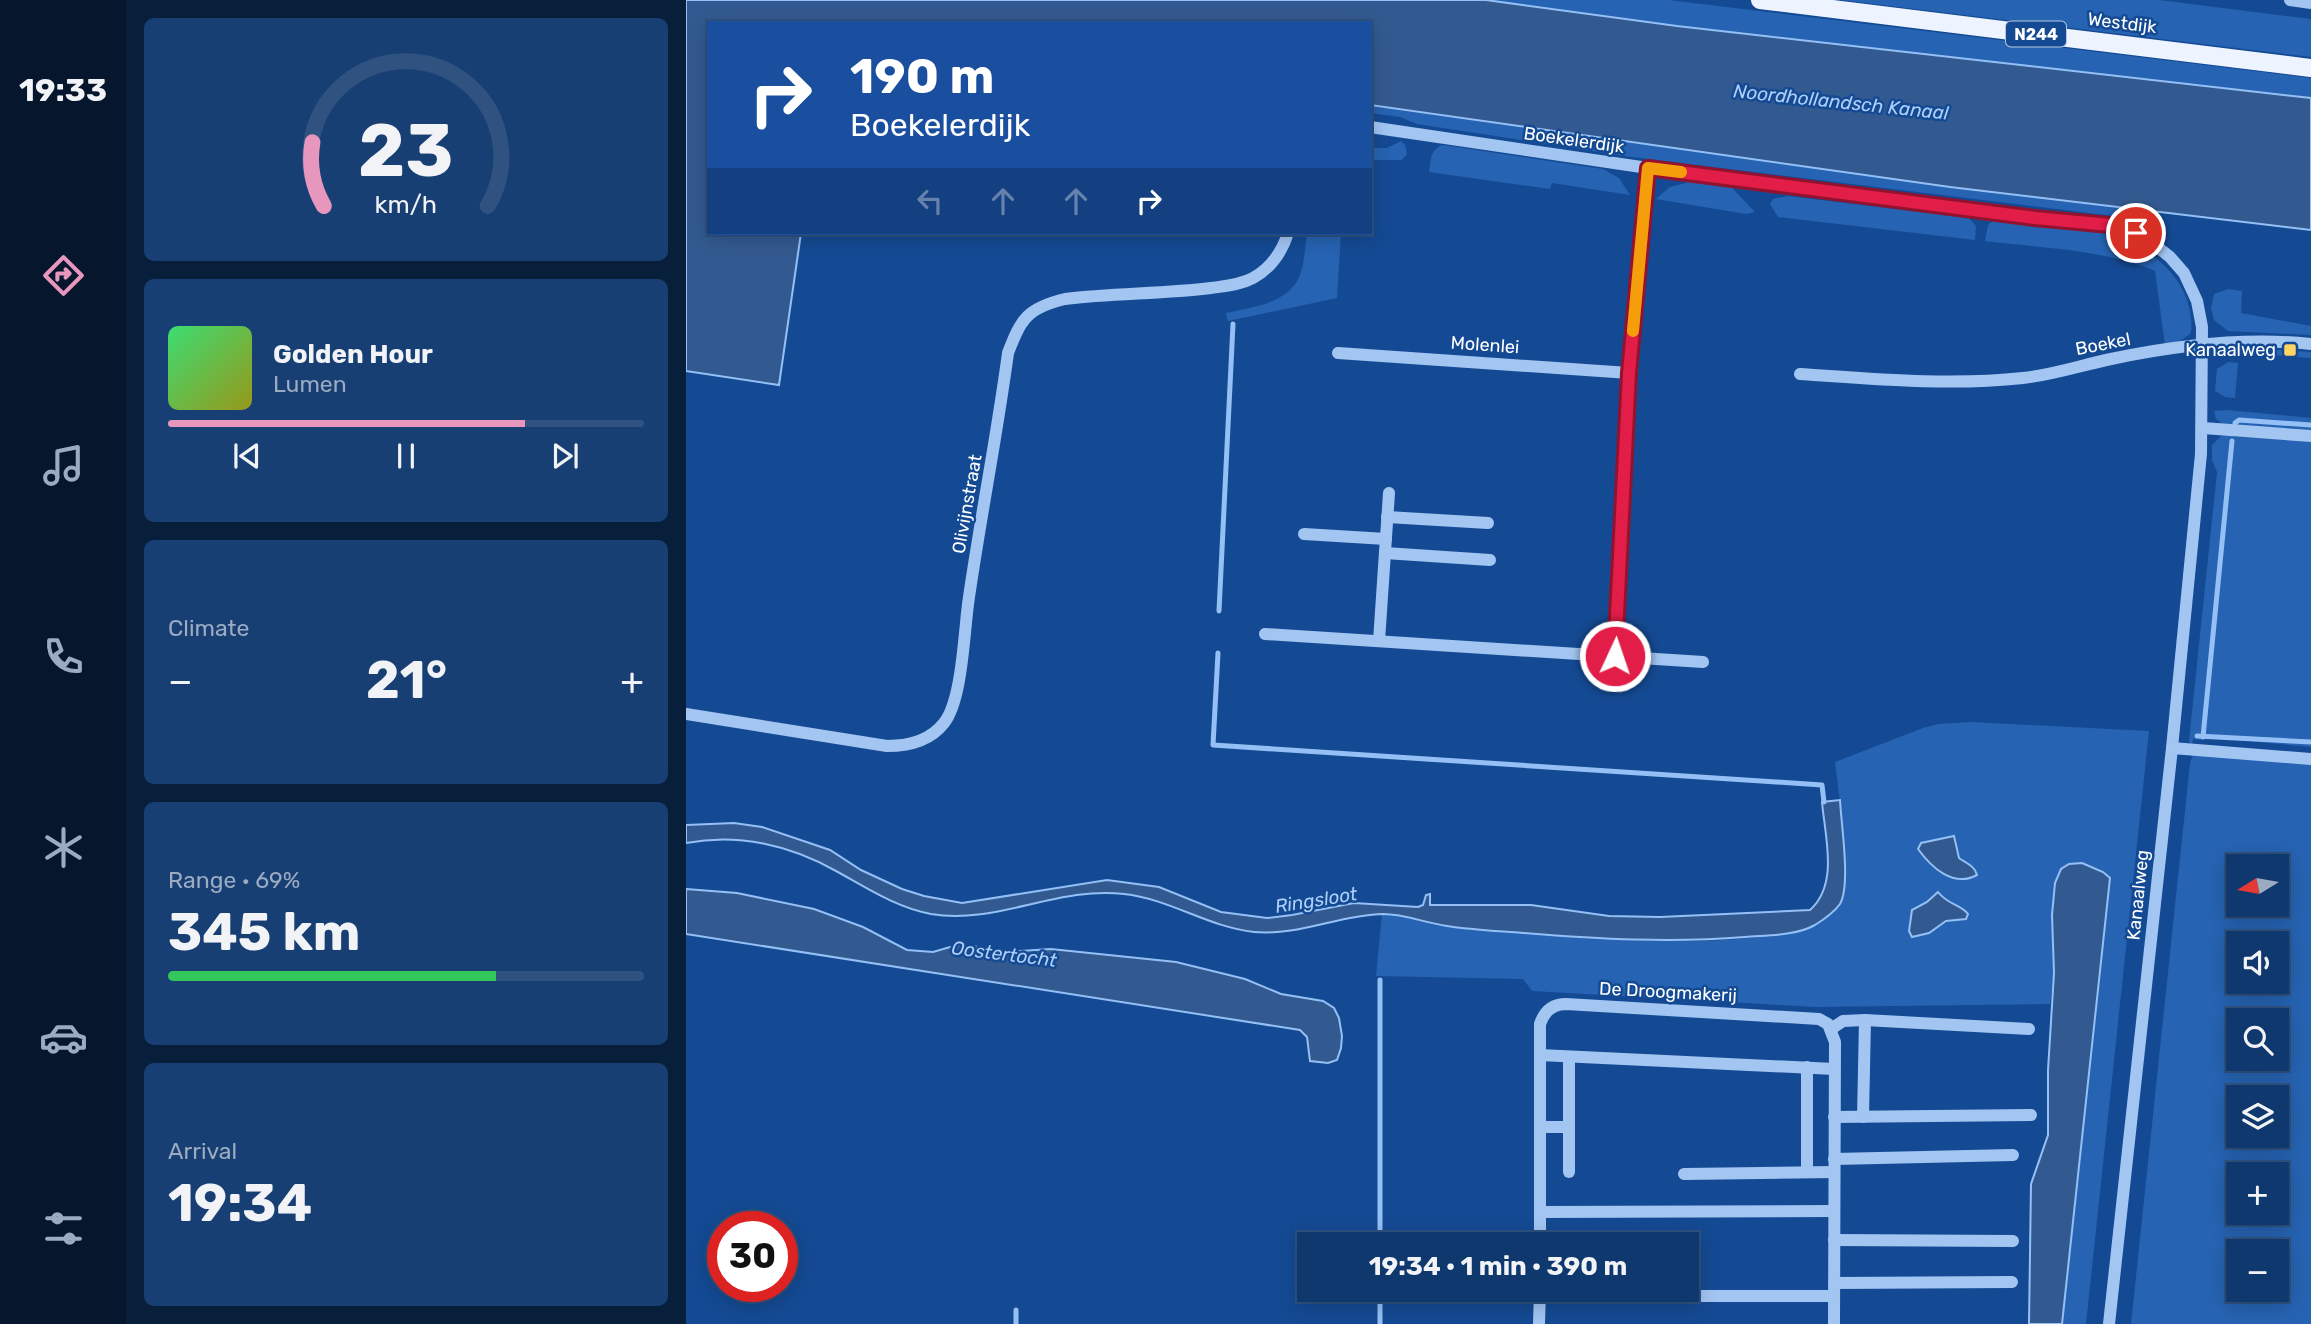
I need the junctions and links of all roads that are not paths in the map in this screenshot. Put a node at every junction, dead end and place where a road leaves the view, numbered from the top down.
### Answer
1 (1760, 0) edge
2 (2290, 0) edge
3 (2311, 3) edge
4 (2311, 68) edge
5 (1372, 127) edge
6 (1648, 168) junction
7 (1287, 235) edge
8 (2204, 343) junction
9 (2311, 344) edge
10 (1338, 353) dead end
11 (1629, 373) junction
12 (1800, 373) dead end
13 (2203, 428) junction
14 (2311, 436) edge
15 (1389, 493) dead end
16 (1387, 517) junction
17 (1488, 523) dead end
18 (1304, 534) dead end
19 (1386, 539) junction
20 (1385, 553) junction
21 (1490, 560) dead end
22 (1265, 634) dead end
23 (1379, 641) junction
24 (1615, 656) junction
25 (1703, 662) dead end
26 (686, 713) edge
27 (2172, 748) junction
28 (2311, 760) edge
29 (1865, 1020) junction
30 (1831, 1029) junction
31 (2029, 1029) dead end
32 (1540, 1055) junction
33 (1569, 1057) junction
34 (1807, 1067) junction
35 (1834, 1069) junction
36 (2031, 1115) dead end
37 (1834, 1117) junction
38 (1863, 1117) junction
39 (1540, 1127) junction
40 (1569, 1127) junction
41 (2013, 1156) dead end
42 (1834, 1165) junction
43 (1569, 1172) dead end
44 (1807, 1172) junction
45 (1684, 1174) dead end
46 (1834, 1211) junction
47 (1540, 1212) junction
48 (1540, 1232) edge
49 (1834, 1240) junction
50 (2013, 1241) dead end
51 (2012, 1282) dead end
52 (1834, 1290) junction
53 (1699, 1291) edge
54 (1539, 1302) edge
55 (1539, 1324) edge
56 (1834, 1324) edge
57 (2109, 1324) edge

1 - 4 main road, Westdijk / N244
2 - 3 street
5 - 6 street, Boekelerdijk
6 - 8 street, Boekelerdijk
6 - 11 street
7 - 26 street, Olivijnstraat
8 - 9 street, Boekel
8 - 12 street, Boekel
8 - 13 street, Kanaalweg
10 - 11 street, Molenlei
11 - 24 street
13 - 14 street
13 - 27 street, Kanaalweg
15 - 16 street
16 - 17 street
16 - 19 street
18 - 19 street
19 - 20 street
20 - 21 street
20 - 23 street
22 - 23 street
23 - 24 street
24 - 25 street
27 - 28 street
27 - 57 street, Kanaalweg
29 - 30 street
29 - 31 street
29 - 38 street
30 - 32 street, De Droogmakerij
30 - 35 street
32 - 33 street
32 - 39 street, De Droogmakerij
33 - 34 street
33 - 40 street
34 - 35 street
34 - 44 street
35 - 37 street
36 - 38 street
37 - 38 street
37 - 42 street
39 - 40 street
39 - 47 street, De Droogmakerij
40 - 43 street
41 - 42 street
42 - 44 street
42 - 46 street
44 - 45 street
46 - 47 street
46 - 49 street
47 - 48 street, De Droogmakerij
49 - 50 street
49 - 52 street
51 - 52 street
52 - 53 street
52 - 56 street
54 - 55 street

